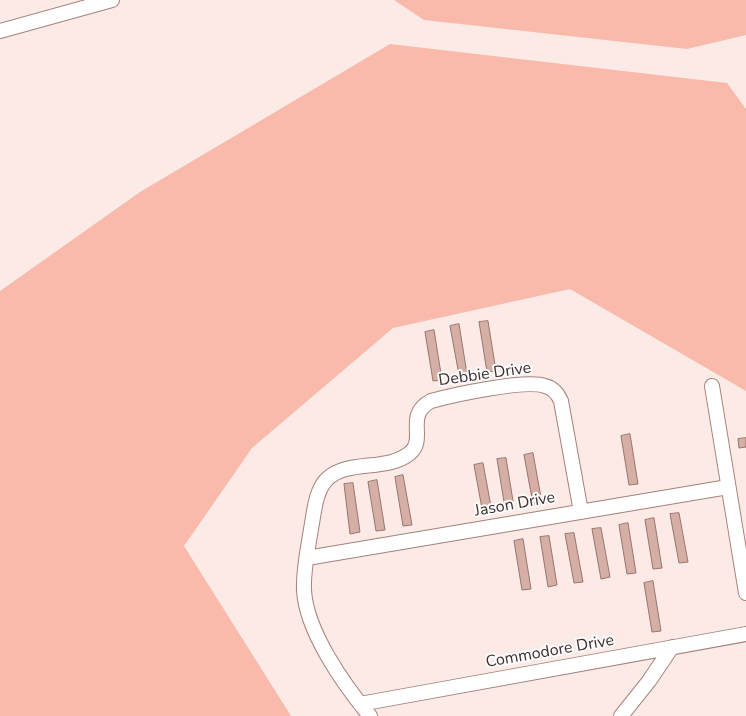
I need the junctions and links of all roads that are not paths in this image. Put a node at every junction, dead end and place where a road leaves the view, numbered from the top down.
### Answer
1 (112, 0) edge
2 (0, 31) edge
3 (712, 386) dead end
4 (728, 487) junction
5 (581, 512) junction
6 (307, 558) junction
7 (746, 594) edge
8 (746, 634) edge
9 (672, 647) junction
10 (360, 704) junction
11 (370, 716) edge
12 (621, 716) edge

1 - 2 street
3 - 4 street
4 - 5 street, Jason Drive
4 - 7 street
5 - 6 street, Jason Drive
5 - 6 street, Debbie Drive
6 - 10 street, Debbie Drive
8 - 9 street, Commodore Drive
9 - 10 street, Commodore Drive
9 - 12 street
10 - 11 street, Debbie Drive

